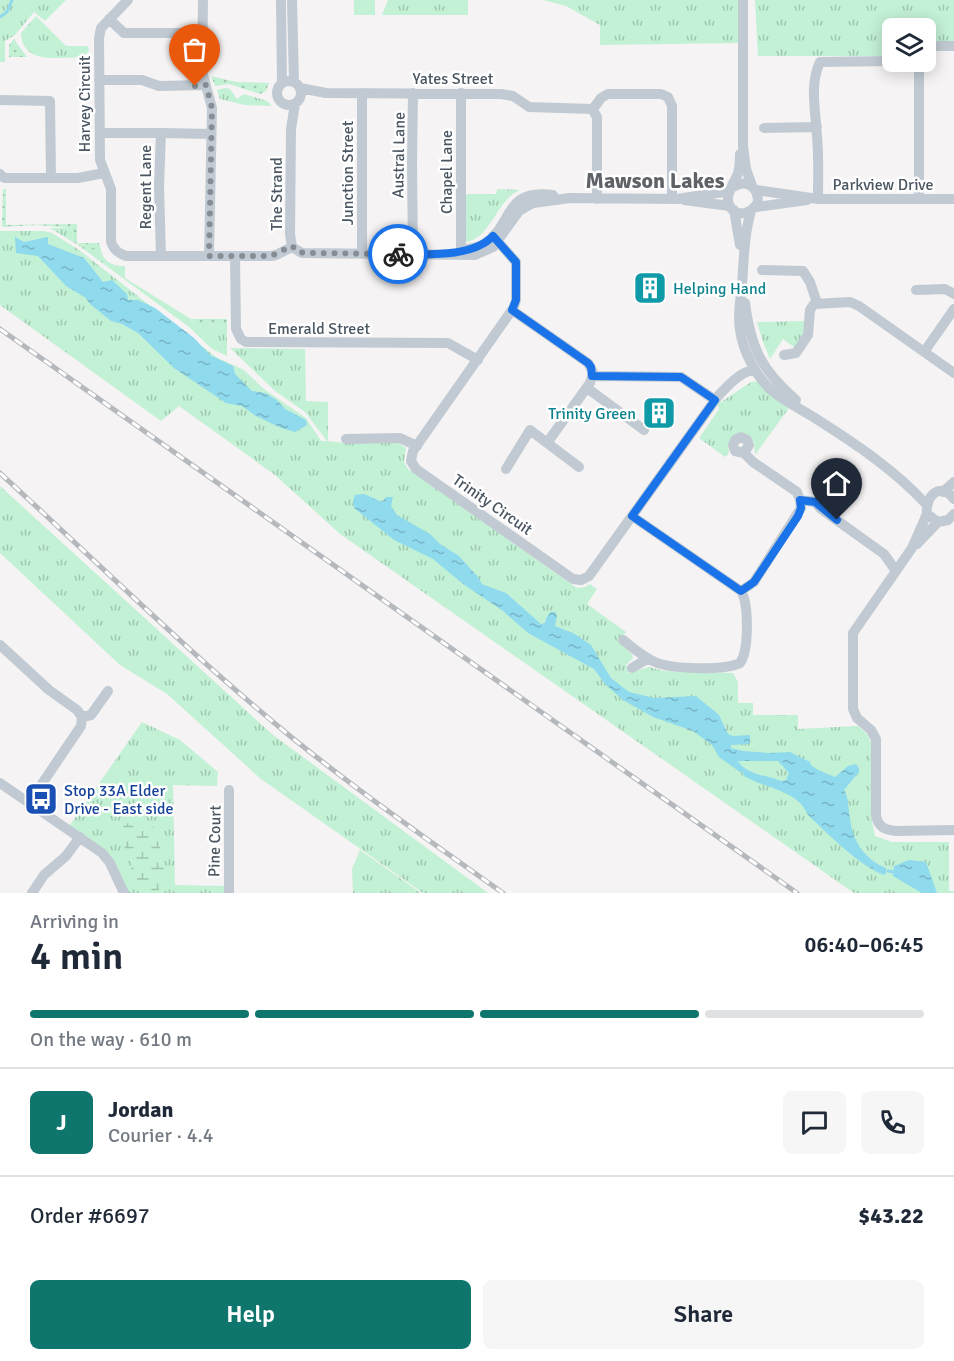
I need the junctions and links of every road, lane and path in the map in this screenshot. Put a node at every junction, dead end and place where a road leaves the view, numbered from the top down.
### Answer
1 (128, 0) edge
2 (203, 0) edge
3 (281, 0) edge
4 (292, 0) edge
5 (743, 0) edge
6 (110, 19) junction
7 (202, 33) junction
8 (936, 46) edge
9 (954, 46) edge
10 (882, 62) edge
11 (918, 72) edge
12 (99, 80) junction
13 (282, 83) junction
14 (206, 85) junction
15 (362, 93) junction
16 (413, 93) junction
17 (462, 93) junction
18 (295, 95) junction
19 (0, 100) edge
20 (593, 109) junction
21 (816, 127) junction
22 (764, 128) dead end
23 (99, 133) junction
24 (161, 133) junction
25 (211, 134) junction
26 (743, 146) junction
27 (104, 173) junction
28 (0, 175) edge
29 (51, 178) junction
30 (754, 188) junction
31 (731, 189) junction
32 (597, 199) junction
33 (675, 199) junction
34 (815, 199) junction
35 (919, 199) junction
36 (954, 199) edge
37 (732, 208) junction
38 (753, 209) junction
39 (495, 239) junction
40 (292, 246) junction
41 (461, 250) junction
42 (362, 254) junction
43 (413, 254) junction
44 (446, 254) junction
45 (742, 254) junction
46 (161, 256) junction
47 (209, 256) junction
48 (235, 256) junction
49 (762, 270) dead end
50 (916, 290) dead end
51 (954, 294) edge
52 (817, 303) junction
53 (954, 309) edge
54 (512, 310) junction
55 (924, 352) junction
56 (784, 355) dead end
57 (478, 360) junction
58 (759, 368) junction
59 (954, 373) edge
60 (592, 376) junction
61 (586, 388) junction
62 (715, 400) junction
63 (644, 430) dead end
64 (346, 439) dead end
65 (547, 443) junction
66 (417, 446) junction
67 (744, 453) dead end
68 (579, 466) dead end
69 (506, 469) dead end
70 (901, 478) junction
71 (954, 482) edge
72 (938, 493) junction
73 (954, 499) edge
74 (800, 505) junction
75 (926, 509) junction
76 (632, 516) junction
77 (949, 520) edge
78 (912, 548) junction
79 (884, 554) junction
80 (904, 559) junction
81 (896, 572) junction
82 (741, 591) junction
83 (624, 640) dead end
84 (0, 645) edge
85 (647, 659) junction
86 (632, 668) dead end
87 (108, 691) dead end
88 (82, 717) junction
89 (0, 783) edge
90 (229, 790) dead end
91 (29, 803) junction
92 (954, 830) edge
93 (80, 837) junction
94 (32, 893) edge
95 (124, 893) edge
96 (229, 893) edge

1 - 6 street, Harvey Circuit
2 - 7 street
3 - 13 street
4 - 18 street, The Strand
5 - 26 street
6 - 7 street
6 - 12 street, Harvey Circuit
7 - 14 street
8 - 9 street
10 - 21 street
11 - 35 street
12 - 14 street
12 - 23 street, Harvey Circuit
13 - 18 street, Yates Street
13 - 18 street
14 - 25 street
15 - 16 street, Yates Street
15 - 18 street, Yates Street
15 - 42 street, Junction Street
16 - 17 street, Yates Street
16 - 43 street, Austral Lane
17 - 20 street, Yates Street
17 - 41 street, Chapel Lane
18 - 40 street, The Strand
19 - 29 street
20 - 32 street
20 - 33 street
21 - 22 street
21 - 34 street
23 - 24 street
23 - 27 street, Harvey Circuit
24 - 25 street, Regent Lane
24 - 46 street, Regent Lane
25 - 47 street
26 - 30 street
26 - 31 street
27 - 29 street
27 - 46 street, Harvey Circuit
28 - 29 street
30 - 31 street
30 - 34 street, Parkview Drive
30 - 38 street
31 - 33 street, The Strand
31 - 37 street
32 - 33 street, The Strand
32 - 39 street, The Strand
33 - 37 street, The Strand
34 - 35 street, Parkview Drive
34 - 38 street, Parkview Drive
35 - 36 street, Parkview Drive
37 - 38 street
37 - 45 street
38 - 45 street
39 - 41 street, The Strand
39 - 44 street, The Strand
39 - 54 street
40 - 42 street, The Strand
40 - 48 street, Harvey Circuit
41 - 44 street, The Strand
42 - 43 street, The Strand
43 - 44 street, The Strand
45 - 58 street
46 - 47 street, Harvey Circuit
47 - 48 street, Harvey Circuit
48 - 57 street, Emerald Street
49 - 52 street
50 - 51 street
52 - 55 street
52 - 56 street
53 - 55 street
54 - 57 street
54 - 60 street
55 - 59 street
57 - 66 street
58 - 62 street, Trinity Circuit
58 - 70 street
60 - 61 street
60 - 62 street
61 - 63 street
61 - 65 street
62 - 76 street, Trinity Circuit
64 - 66 street
65 - 68 street
65 - 69 street
66 - 76 street, Trinity Circuit
67 - 74 street
70 - 72 street
70 - 75 street
71 - 72 street
72 - 73 street
72 - 75 street
74 - 79 street
74 - 82 street
75 - 77 street
75 - 78 street
76 - 82 street
77 - 78 street
78 - 80 street
79 - 80 street
79 - 81 street
80 - 81 street
81 - 92 street
82 - 85 street
83 - 85 street
84 - 88 street
85 - 86 street
87 - 88 street
88 - 91 street
89 - 91 street
90 - 96 street, Pine Court
91 - 93 street
93 - 94 street
93 - 95 street

